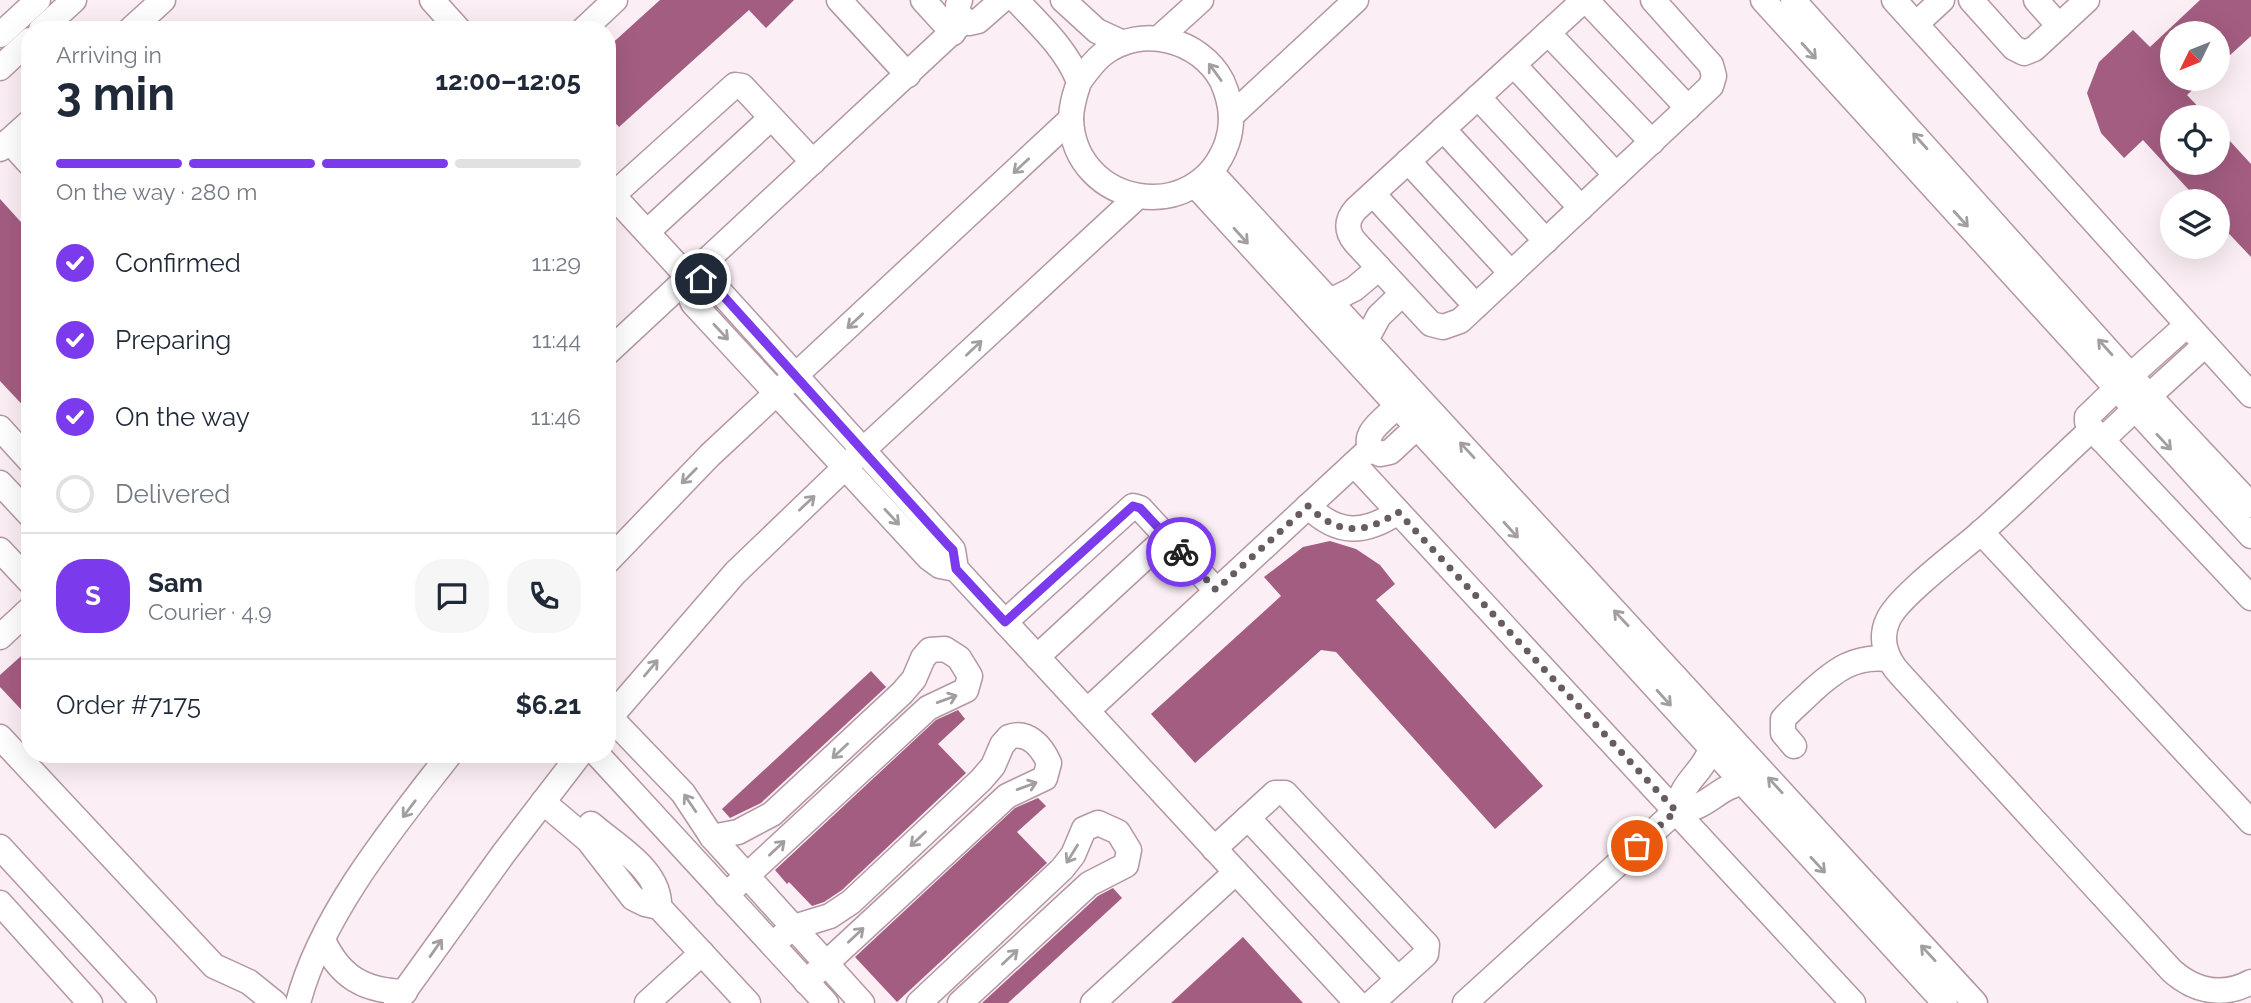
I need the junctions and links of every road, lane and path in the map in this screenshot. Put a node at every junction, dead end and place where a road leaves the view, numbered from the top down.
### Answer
1 (38, 0) edge
2 (74, 0) edge
3 (163, 0) edge
4 (432, 0) edge
5 (615, 0) edge
6 (923, 0) edge
7 (1002, 0) edge
8 (1017, 0) edge
9 (1063, 0) edge
10 (1201, 0) edge
11 (1356, 0) edge
12 (1585, 0) edge
13 (1653, 0) edge
14 (1763, 0) edge
15 (1793, 0) edge
16 (1894, 0) edge
17 (1942, 0) edge
18 (1971, 0) edge
19 (2036, 0) edge
20 (2087, 0) edge
21 (846, 2) edge
22 (959, 18) edge
23 (51, 21) edge
24 (140, 21) edge
25 (451, 21) edge
26 (593, 21) edge
27 (1916, 24) junction
28 (2059, 26) junction
29 (1548, 33) junction
30 (0, 35) edge
31 (1159, 38) junction
32 (1123, 43) junction
33 (21, 48) edge
34 (1514, 65) junction
35 (0, 68) edge
36 (908, 75) junction
37 (1079, 82) junction
38 (1478, 97) junction
39 (1688, 108) junction
40 (1231, 116) junction
41 (771, 118) junction
42 (1071, 119) junction
43 (1443, 129) junction
44 (21, 130) edge
45 (1652, 142) junction
46 (5, 145) edge
47 (21, 157) edge
48 (1409, 161) junction
49 (813, 162) junction
50 (1616, 175) junction
51 (1203, 178) junction
52 (616, 187) edge
53 (1373, 194) junction
54 (1137, 197) junction
55 (616, 198) edge
56 (1581, 208) junction
57 (647, 232) junction
58 (1546, 241) junction
59 (1379, 268) junction
60 (1511, 273) junction
61 (688, 277) junction
62 (1402, 294) junction
63 (1330, 301) junction
64 (1476, 306) junction
65 (2187, 325) junction
66 (1366, 340) junction
67 (616, 345) edge
68 (2205, 345) junction
69 (2123, 382) junction
70 (786, 385) junction
71 (2251, 395) edge
72 (2142, 403) junction
73 (1398, 407) junction
74 (1417, 427) junction
75 (0, 428) edge
76 (2097, 434) junction
77 (21, 451) edge
78 (1363, 456) junction
79 (854, 459) junction
80 (21, 467) edge
81 (1, 485) edge
82 (2251, 505) edge
83 (21, 506) edge
84 (1308, 506) junction
85 (1398, 512) junction
86 (1981, 532) junction
87 (2251, 536) edge
88 (1167, 537) junction
89 (0, 550) edge
90 (616, 553) edge
91 (21, 572) edge
92 (1216, 590) junction
93 (2251, 598) edge
94 (21, 617) edge
95 (1005, 622) junction
96 (0, 637) edge
97 (1037, 657) junction
98 (1888, 659) junction
99 (616, 711) edge
100 (1087, 711) junction
101 (616, 726) edge
102 (0, 737) edge
103 (1794, 746) dead end
104 (1712, 749) junction
105 (21, 759) edge
106 (24, 763) edge
107 (443, 763) edge
108 (573, 763) edge
109 (605, 763) edge
110 (1743, 783) junction
111 (548, 795) junction
112 (1676, 811) junction
113 (1248, 818) junction
114 (2251, 822) edge
115 (712, 836) junction
116 (0, 847) edge
117 (1214, 849) junction
118 (1236, 872) junction
119 (747, 876) junction
120 (726, 895) junction
121 (0, 903) edge
122 (793, 927) junction
123 (323, 940) junction
124 (772, 944) junction
125 (702, 953) junction
126 (826, 963) junction
127 (1398, 979) junction
128 (806, 982) junction
129 (2251, 982) edge
130 (400, 997) edge
131 (90, 1003) edge
132 (144, 1003) edge
133 (275, 1003) edge
134 (298, 1003) edge
135 (647, 1003) edge
136 (748, 1003) edge
137 (826, 1003) edge
138 (862, 1003) edge
139 (919, 1003) edge
140 (960, 1003) edge
141 (1093, 1003) edge
142 (1357, 1003) edge
143 (1372, 1003) edge
144 (1465, 1003) edge
145 (1853, 1003) edge
146 (1945, 1003) edge
147 (1975, 1003) edge

1 - 30 street
2 - 23 street
3 - 24 street
4 - 25 street
5 - 26 street
6 - 22 street
7 - 22 street
8 - 37 street
9 - 32 street
10 - 31 street
11 - 40 street
12 - 29 street
12 - 39 street
13 - 39 street
14 -> 69 street
69 -> 15 street
16 - 27 street
17 - 27 street
18 - 28 street
19 - 28 street
20 - 28 street
21 - 36 street
22 - 36 street
27 - 65 street
29 - 34 street
29 - 45 street
31 - 32 street
40 -> 31 street
32 - 37 street
33 - 35 street
34 - 38 street
34 - 50 street
36 - 49 street
37 - 42 street
38 - 43 street
38 - 56 street
39 - 45 street
40 - 51 street
41 - 49 street
41 - 52 street
41 - 57 street
42 - 54 street
42 -> 70 street
43 - 48 street
43 - 58 street
44 - 46 street
45 - 50 street
46 - 47 street
48 - 53 street
48 - 60 street
49 - 61 street
50 - 56 street
51 - 54 street
51 - 63 street
51 -> 73 street
53 - 59 street
53 - 64 street
79 -> 54 street
55 - 57 street
56 - 58 street
57 - 61 street
58 - 60 street
59 - 62 street
59 - 63 street
60 - 64 street
61 - 67 street
61 - 70 street
62 - 64 street
62 - 66 street
63 - 66 street
65 - 68 street
65 - 69 street
147 -> 66 street
68 - 71 street
68 - 72 street
69 - 72 street
69 - 76 street
70 - 79 street
70 -> 90 street
72 - 76 street
72 - 82 street
72 -> 87 street
73 - 74 street
73 - 78 street
74 - 78 street
74 -> 104 street
75 - 77 street
76 - 86 street
76 - 93 street
78 - 84 street
78 - 85 street
79 - 95 street
99 -> 79 street
80 - 81 street
81 - 83 street
84 - 85 street
84 - 92 street
85 - 112 street
86 - 98 street
86 - 114 street
88 - 92 street
88 - 95 street
88 - 97 street
89 - 91 street
92 - 100 street
94 - 96 street
95 - 97 street
97 - 100 street
98 - 103 street
98 - 129 street
100 - 117 street
115 -> 101 street
102 - 105 street
104 - 110 street
104 - 112 street
106 - 133 street
107 -> 123 street
108 - 111 street
109 - 120 street
110 - 112 street
110 -> 146 street
111 - 125 street
130 -> 111 street
112 - 144 street
112 - 145 street
113 - 117 street
113 - 127 street
113 - 127 street
115 - 119 street
119 -> 115 street
116 - 132 street
117 - 118 street
118 - 141 street
118 - 142 street
119 - 120 street
119 - 122 street
120 - 124 street
121 - 131 street
122 - 124 street
122 - 126 street
126 -> 122 street
123 - 130 street
123 - 134 street
124 - 128 street
125 - 135 street
125 - 136 street
126 - 128 street
126 - 138 street
127 - 143 street
128 - 137 street
140 -> 139 street

